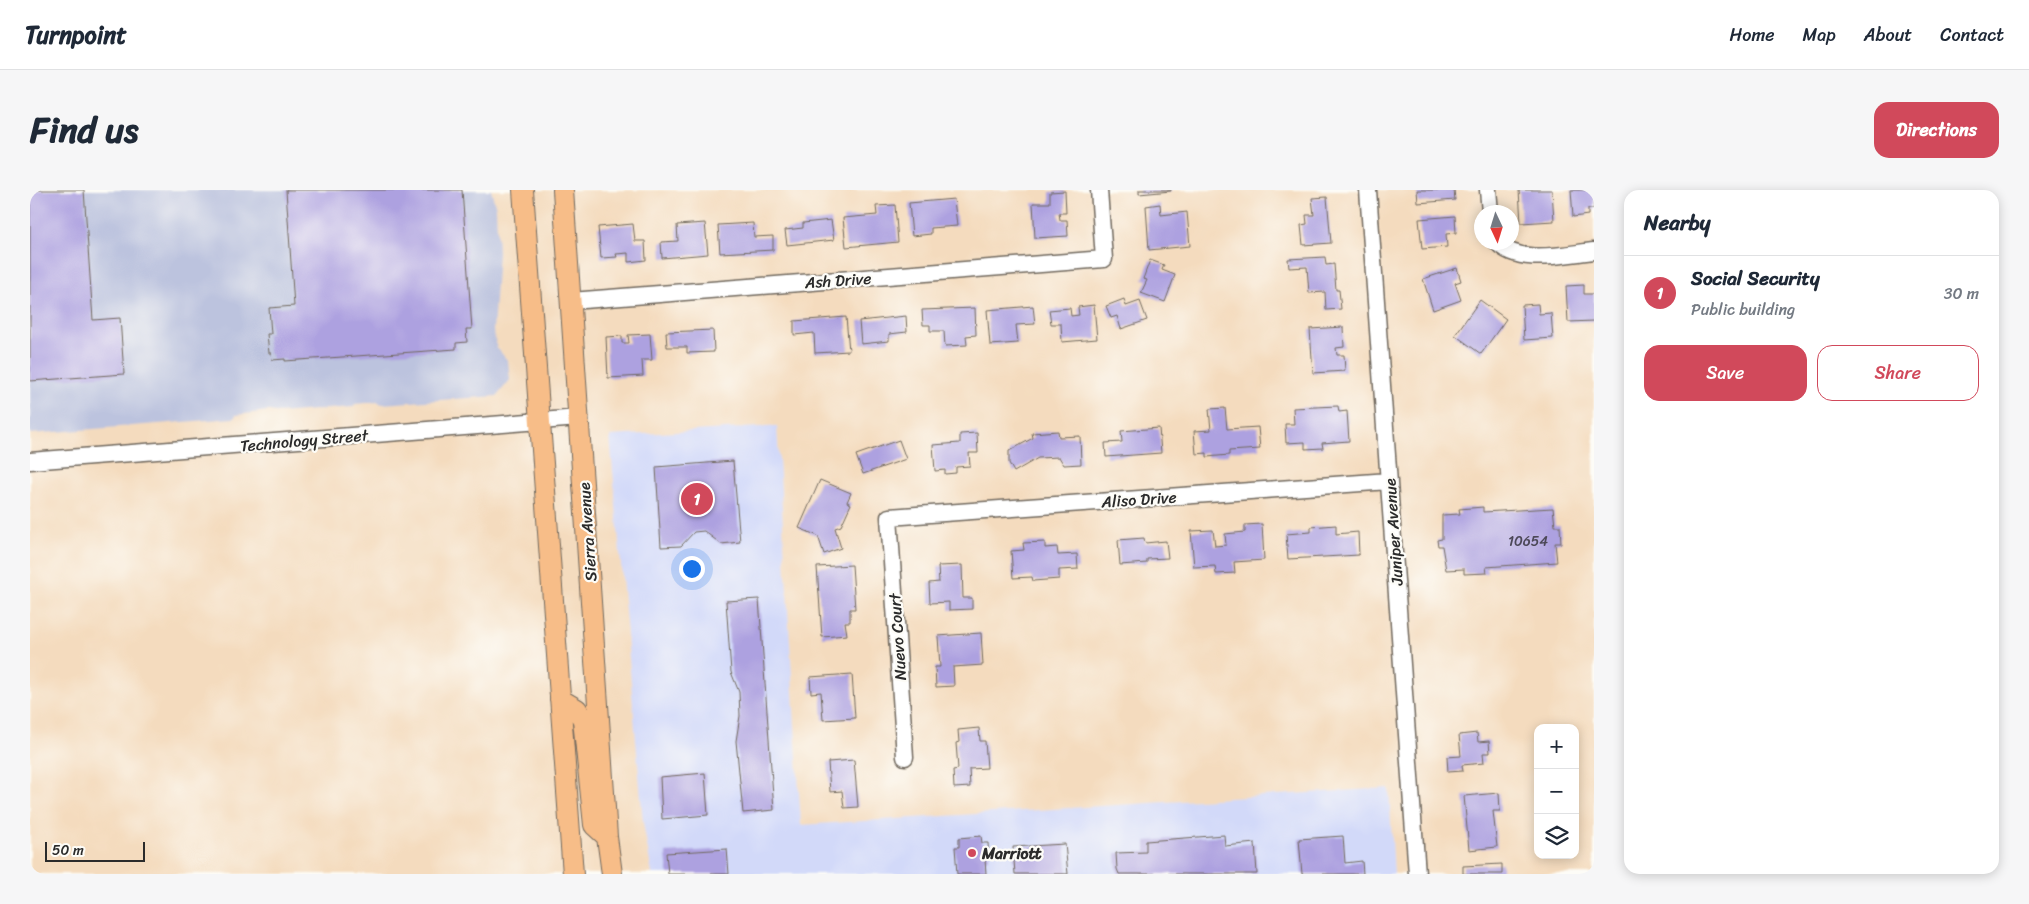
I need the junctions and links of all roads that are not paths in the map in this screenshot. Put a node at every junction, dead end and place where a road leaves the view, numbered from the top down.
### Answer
1 (523, 190) edge
2 (563, 190) edge
3 (1099, 190) edge
4 (1368, 190) edge
5 (1488, 190) edge
6 (1489, 205) edge
7 (1507, 250) edge
8 (1594, 251) edge
9 (571, 301) junction
10 (579, 418) junction
11 (540, 421) junction
12 (30, 462) edge
13 (1389, 481) junction
14 (889, 516) joint
15 (560, 699) junction
16 (905, 757) dead end
17 (607, 837) junction
18 (573, 874) edge
19 (612, 874) edge
20 (1417, 874) edge

1 - 11 main road
2 - 9 main road, Sierra Avenue
3 - 9 street, Ash Drive
4 - 13 street, Juniper Avenue
5 - 6 street
7 - 8 street
9 - 10 main road, Sierra Avenue
10 - 11 street, Technology Street
10 - 17 main road, Sierra Avenue
11 - 12 street, Technology Street
11 - 15 main road
13 - 14 street, Aliso Drive
13 - 20 street, Juniper Avenue
14 - 16 street, Nuevo Court
15 - 17 main road
15 - 18 main road
17 - 19 main road, Sierra Avenue

